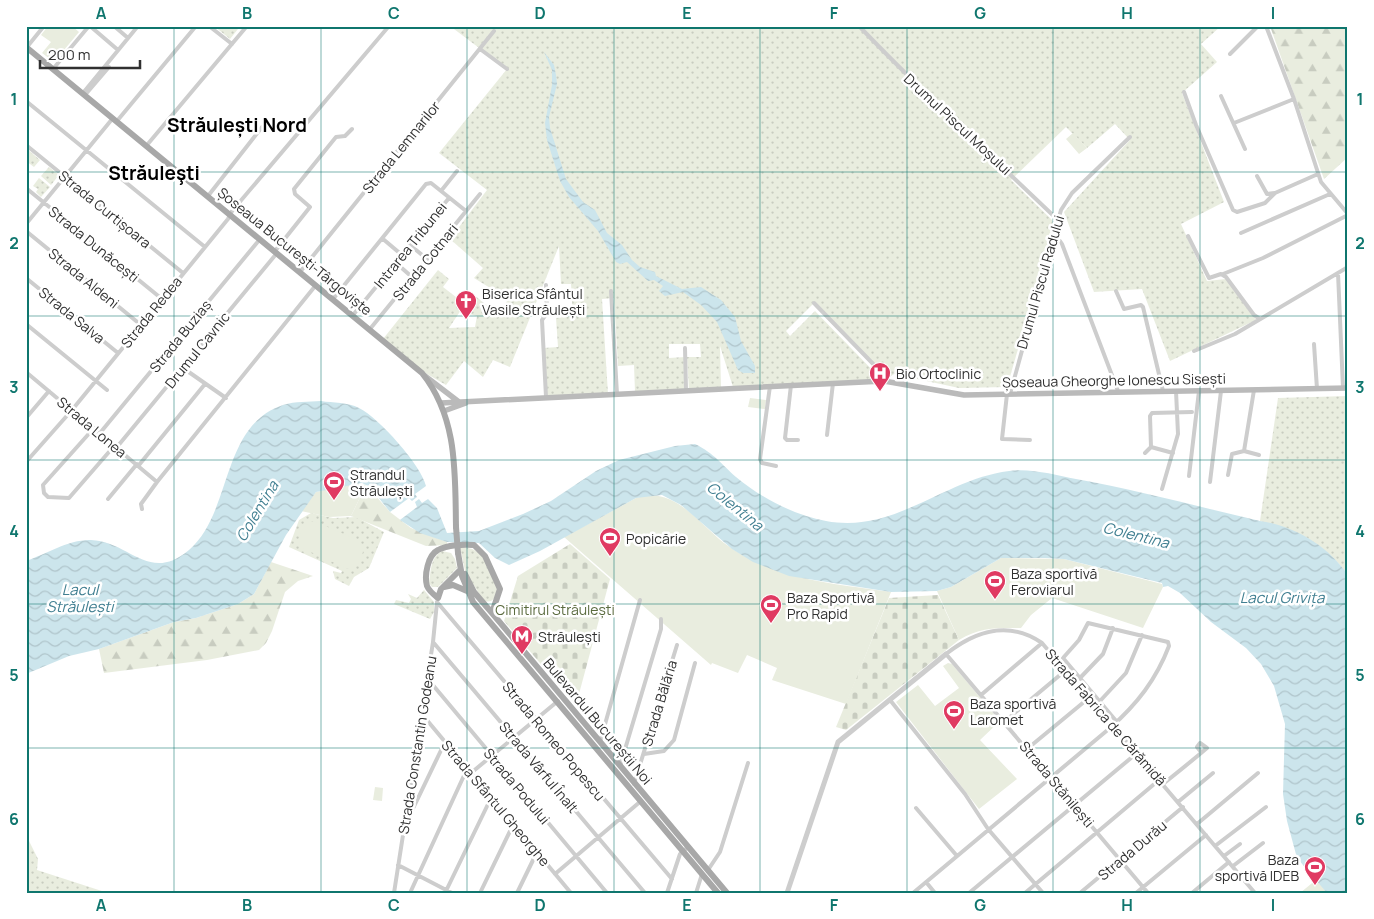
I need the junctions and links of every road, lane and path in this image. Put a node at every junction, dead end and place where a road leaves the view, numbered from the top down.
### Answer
1 (44, 26) edge
2 (89, 26) edge
3 (114, 26) edge
4 (138, 26) edge
5 (196, 26) edge
6 (209, 26) edge
7 (246, 26) edge
8 (389, 26) edge
9 (543, 26) edge
10 (550, 26) edge
11 (859, 26) edge
12 (1258, 26) edge
13 (1266, 26) edge
14 (494, 31) dead end
15 (128, 38) junction
16 (232, 44) junction
17 (26, 47) edge
18 (480, 49) junction
19 (118, 50) junction
20 (1230, 54) dead end
21 (108, 67) dead end
22 (53, 69) junction
23 (507, 70) dead end
24 (1184, 92) dead end
25 (84, 94) junction
26 (1221, 96) dead end
27 (1294, 99) junction
28 (26, 101) edge
29 (115, 119) junction
30 (1234, 123) junction
31 (262, 127) dead end
32 (352, 129) dead end
33 (1130, 137) dead end
34 (26, 145) edge
35 (147, 145) junction
36 (1245, 149) dead end
37 (86, 150) junction
38 (457, 171) dead end
39 (1318, 174) junction
40 (65, 176) junction
41 (1257, 176) dead end
42 (26, 188) edge
43 (441, 191) junction
44 (1274, 193) junction
45 (480, 194) dead end
46 (1330, 194) junction
47 (208, 196) junction
48 (449, 198) junction
49 (44, 202) junction
50 (466, 211) junction
51 (230, 214) junction
52 (1348, 214) edge
53 (1058, 220) junction
54 (26, 224) edge
55 (26, 231) edge
56 (1241, 233) dead end
57 (1188, 236) dead end
58 (260, 238) junction
59 (383, 239) junction
60 (1052, 241) junction
61 (410, 245) junction
62 (205, 247) junction
63 (276, 252) junction
64 (402, 255) junction
65 (427, 259) junction
66 (396, 263) junction
67 (1348, 268) edge
68 (300, 272) junction
69 (183, 273) junction
70 (1338, 273) junction
71 (1223, 274) junction
72 (412, 277) junction
73 (26, 278) edge
74 (316, 285) junction
75 (546, 285) dead end
76 (611, 291) dead end
77 (1116, 291) dead end
78 (333, 298) junction
79 (162, 300) junction
80 (814, 303) dead end
81 (353, 315) junction
82 (1260, 319) junction
83 (26, 324) edge
84 (141, 325) junction
85 (370, 329) junction
86 (1314, 344) dead end
87 (685, 348) dead end
88 (1194, 351) dead end
89 (118, 353) junction
90 (183, 368) junction
91 (26, 372) edge
92 (422, 373) junction
93 (95, 381) junction
94 (884, 381) junction
95 (833, 383) junction
96 (205, 384) junction
97 (791, 385) junction
98 (770, 386) junction
99 (1345, 388) edge
100 (1316, 389) junction
101 (107, 390) dead end
102 (686, 390) junction
103 (1254, 390) junction
104 (49, 391) junction
105 (1118, 391) junction
106 (1163, 391) junction
107 (1176, 391) junction
108 (1200, 391) junction
109 (1221, 391) junction
110 (617, 394) junction
111 (1008, 394) junction
112 (546, 397) junction
113 (226, 398) junction
114 (459, 402) junction
115 (441, 403) junction
116 (467, 403) junction
117 (72, 410) junction
118 (444, 411) junction
119 (1192, 412) dead end
120 (1177, 414) junction
121 (26, 418) edge
122 (94, 428) junction
123 (100, 433) junction
124 (827, 435) dead end
125 (798, 440) dead end
126 (1030, 440) dead end
127 (116, 446) junction
128 (1151, 447) junction
129 (1244, 451) junction
130 (1145, 453) dead end
131 (1173, 453) junction
132 (1258, 455) dead end
133 (26, 462) edge
134 (138, 465) junction
135 (776, 466) dead end
136 (1228, 475) dead end
137 (1189, 476) dead end
138 (157, 482) junction
139 (1210, 482) dead end
140 (1162, 489) dead end
141 (108, 499) dead end
142 (142, 509) dead end
143 (456, 528) joint
144 (459, 556) junction
145 (460, 570) junction
146 (443, 587) junction
147 (467, 591) junction
148 (437, 600) junction
149 (640, 600) dead end
150 (496, 602) junction
151 (484, 604) junction
152 (492, 613) junction
153 (661, 619) dead end
154 (1113, 628) junction
155 (1142, 635) junction
156 (433, 642) junction
157 (1042, 643) junction
158 (677, 645) dead end
159 (946, 654) junction
160 (695, 663) dead end
161 (1066, 670) junction
162 (427, 678) junction
163 (1080, 678) junction
164 (981, 695) junction
165 (1090, 697) junction
166 (559, 700) junction
167 (890, 700) junction
168 (1100, 701) junction
169 (421, 714) junction
170 (534, 720) junction
171 (1004, 722) junction
172 (1116, 723) junction
173 (513, 737) junction
174 (445, 742) junction
175 (600, 742) junction
176 (1027, 749) junction
177 (1137, 752) junction
178 (1201, 752) dead end
179 (644, 754) junction
180 (492, 755) junction
181 (748, 763) dead end
182 (620, 766) junction
183 (469, 771) junction
184 (1213, 773) dead end
185 (1258, 773) dead end
186 (1051, 777) junction
187 (1159, 780) junction
188 (1163, 784) junction
189 (632, 786) junction
190 (491, 798) junction
191 (641, 801) junction
192 (1178, 802) junction
193 (1074, 804) junction
194 (1183, 807) junction
195 (1266, 807) dead end
196 (916, 808) dead end
197 (620, 820) junction
198 (1198, 823) junction
199 (513, 824) junction
200 (405, 828) junction
201 (988, 829) junction
202 (1097, 832) junction
203 (1206, 835) junction
204 (598, 837) junction
205 (1263, 843) dead end
206 (1240, 844) dead end
207 (1215, 846) junction
208 (685, 849) junction
209 (537, 852) junction
210 (576, 856) junction
211 (956, 856) junction
212 (1224, 856) junction
213 (1012, 857) junction
214 (1120, 860) junction
215 (1229, 862) junction
216 (398, 865) junction
217 (1232, 866) junction
218 (705, 872) junction
219 (555, 874) junction
220 (419, 875) junction
221 (672, 879) junction
222 (926, 882) junction
223 (1035, 884) junction
224 (566, 887) junction
225 (1143, 887) junction
226 (446, 891) edge
227 (1251, 892) edge
228 (394, 893) edge
229 (410, 893) edge
230 (452, 893) edge
231 (480, 893) edge
232 (517, 893) edge
233 (564, 893) edge
234 (571, 893) edge
235 (607, 893) edge
236 (645, 893) edge
237 (667, 893) edge
238 (696, 893) edge
239 (718, 893) edge
240 (727, 893) edge
241 (787, 893) edge
242 (913, 893) edge
243 (935, 893) edge
244 (969, 893) edge
245 (1025, 893) edge
246 (1043, 893) edge
247 (1080, 893) edge
248 (1136, 893) edge
249 (1148, 893) edge
250 (1192, 893) edge

1 - 17 street
2 - 19 street
2 - 22 street
3 - 15 street
4 - 15 street
5 - 29 street
6 - 16 street
7 - 16 street
8 - 51 street, Strada Redea
9 - 10 street
11 - 53 street, Drumul Piscul Moșului
12 - 20 street
13 - 27 street
14 - 18 street, Strada Lemnarilor
15 - 19 street
16 - 35 street
17 - 22 main road, Șoseaua București-Târgoviște
18 - 23 street
18 - 68 street, Strada Lemnarilor
19 - 25 street
21 - 25 street
22 - 25 main road, Șoseaua București-Târgoviște
24 - 44 street
25 - 29 main road, Șoseaua București-Târgoviște
26 - 30 street
27 - 30 street
27 - 39 street
28 - 37 street
29 - 35 main road, Șoseaua București-Târgoviște
29 - 37 street
30 - 36 street
31 - 47 street
32 - 63 street, Drumul Cavnic
33 - 53 street, Drumul Piscul Radului
34 - 40 street, Strada Curtișoara
35 - 47 main road, Șoseaua București-Târgoviște
37 - 40 street
37 - 62 street
38 - 43 street
39 - 44 street
39 - 46 street
40 - 49 street
40 - 69 street, Strada Curtișoara
41 - 44 street
42 - 49 street, Strada Dunăcești
43 - 48 street
43 - 59 street
45 - 50 street, Strada Cotnari
46 - 52 street
46 - 56 street
47 - 51 main road, Șoseaua București-Târgoviște
48 - 50 street
48 - 61 street, Intrarea Tribunei
49 - 54 street
49 - 79 street, Strada Dunăcești
50 - 65 street, Strada Cotnari
51 - 58 main road, Șoseaua București-Târgoviște
51 - 62 street, Strada Redea
52 - 71 street
53 - 60 street, Drumul Piscul Radului
55 - 84 street, Strada Aldeni
57 - 71 street
58 - 63 main road, Șoseaua București-Târgoviște
58 - 123 street, Strada Buziaș
59 - 64 street
59 - 78 street
60 - 105 street
60 - 111 street, Drumul Piscul Radului
61 - 64 street, Intrarea Tribunei
61 - 65 street
62 - 69 street, Strada Redea
63 - 68 main road, Șoseaua București-Târgoviște
63 - 90 street, Drumul Cavnic
64 - 66 street, Intrarea Tribunei
65 - 72 street, Strada Cotnari
66 - 72 street
66 - 81 street, Intrarea Tribunei
67 - 70 street
68 - 74 main road, Șoseaua București-Târgoviște
69 - 79 street, Strada Redea
70 - 82 street
70 - 99 street, Șoseaua Gheorghe Ionescu Sisești
71 - 82 street
72 - 85 street, Strada Cotnari
73 - 89 street, Strada Salva
74 - 78 main road, Șoseaua București-Târgoviște
74 - 113 street
75 - 112 street
76 - 110 street
77 - 106 street
78 - 81 main road, Șoseaua București-Târgoviște
79 - 84 street, Strada Redea
80 - 94 street
81 - 85 main road, Șoseaua București-Târgoviște
82 - 88 street
83 - 93 street
84 - 89 street, Strada Redea
85 - 92 main road, Șoseaua București-Târgoviște
86 - 100 street
87 - 102 street
89 - 93 street, Strada Redea
90 - 96 street
90 - 127 street, Drumul Cavnic
91 - 104 street, Strada Lonea
92 - 114 main road
92 - 115 main road, Șoseaua București-Târgoviște
93 - 101 street
93 - 117 street, Strada Redea
94 - 95 main road, Șoseaua Gheorghe Ionescu Sisești
94 - 111 main road, Șoseaua Gheorghe Ionescu Sisești
95 - 97 main road, Șoseaua Gheorghe Ionescu Sisești
95 - 124 street
96 - 113 street
96 - 134 street
97 - 98 main road, Șoseaua Gheorghe Ionescu Sisești
97 - 125 street
98 - 102 main road, Șoseaua Gheorghe Ionescu Sisești
98 - 135 street
99 - 100 main road, Șoseaua Gheorghe Ionescu Sisești
100 - 103 main road, Șoseaua Gheorghe Ionescu Sisești
102 - 110 main road, Șoseaua Gheorghe Ionescu Sisești
103 - 109 main road, Șoseaua Gheorghe Ionescu Sisești
103 - 129 street
104 - 117 street, Strada Lonea
104 - 121 street
105 - 106 main road, Șoseaua Gheorghe Ionescu Sisești
105 - 111 main road, Șoseaua Gheorghe Ionescu Sisești
106 - 107 main road, Șoseaua Gheorghe Ionescu Sisești
107 - 108 main road, Șoseaua Gheorghe Ionescu Sisești
107 - 120 street
108 - 109 main road, Șoseaua Gheorghe Ionescu Sisești
108 - 137 street
109 - 139 street
110 - 112 main road, Șoseaua Gheorghe Ionescu Sisești
111 - 126 street, Drumul Piscul Radului
112 - 116 main road, Șoseaua Gheorghe Ionescu Sisești
113 - 138 street
114 - 115 main road, Șoseaua Gheorghe Ionescu Sisești
114 - 116 main road, Șoseaua Gheorghe Ionescu Sisești
115 - 118 main road, Șoseaua București-Târgoviște
116 - 118 main road, Șoseaua Gheorghe Ionescu Sisești
117 - 122 street, Strada Lonea
117 - 133 street, Strada Redea
118 - 143 main road, Șoseaua București-Târgoviște
119 - 120 street
120 - 128 street
120 - 131 street
122 - 123 street, Strada Lonea
122 - 127 street, Drumul Cavnic
123 - 127 street, Strada Lonea
127 - 134 street, Strada Lonea
128 - 130 street
128 - 131 street
129 - 132 street
129 - 136 street
131 - 140 street
134 - 138 street, Strada Lonea
134 - 141 street
138 - 142 street
143 - 144 main road, Bulevardul Bucureștii Noi, bridge
144 - 145 main road, Bulevardul Bucureștii Noi
144 - 151 main road, Bulevardul Bucureștii Noi
145 - 146 main road
145 - 147 main road, Bulevardul Bucureștii Noi
146 - 147 main road
146 - 148 main road
147 - 166 main road, Bulevardul Bucureștii Noi
148 - 150 main road
148 - 156 street, Strada Constantin Godeanu
148 - 170 street, Strada Romeo Popescu
149 - 175 street
150 - 151 main road
150 - 152 main road
151 - 152 main road, Bulevardul Bucureștii Noi
152 - 166 main road, Bulevardul Bucureștii Noi
153 - 182 street
154 - 155 street
154 - 163 street
154 - 163 street, Strada Fabrica de Cărămidă
155 - 168 street
155 - 172 street
156 - 162 street, Strada Constantin Godeanu
156 - 173 street, Strada Vârful Înalt
157 - 159 street, Strada Fabrica de Cărămidă
157 - 161 street, Strada Fabrica de Cărămidă
157 - 164 street
158 - 179 street, Strada Bălăria
159 - 164 street, Strada Stănilești
159 - 167 street
160 - 179 street
161 - 165 street, Strada Fabrica de Cărămidă
161 - 171 street
162 - 169 street, Strada Constantin Godeanu
162 - 180 street, Strada Podului
163 - 168 street, Strada Fabrica de Cărămidă
164 - 171 street, Strada Stănilești
165 - 172 street, Strada Fabrica de Cărămidă
165 - 176 street
166 - 170 street
166 - 175 main road, Bulevardul Bucureștii Noi
166 - 189 main road, Bulevardul Bucureștii Noi
167 - 201 street
167 - 241 street
168 - 172 street, Strada Fabrica de Cărămidă
169 - 174 street, Strada Sfântul Gheorghe
169 - 200 street, Strada Constantin Godeanu
170 - 173 street
170 - 197 street, Strada Romeo Popescu
171 - 176 street, Strada Stănilești
172 - 177 street, Strada Fabrica de Cărămidă
172 - 186 street
173 - 180 street
173 - 204 street, Strada Vârful Înalt
174 - 183 street, Strada Sfântul Gheorghe
174 - 200 street
175 - 182 main road, Bulevardul Bucureștii Noi
176 - 186 street, Strada Stănilești
177 - 187 street, Strada Fabrica de Cărămidă
177 - 193 street
178 - 188 street
179 - 189 street, Strada Bălăria
180 - 183 street
180 - 210 street, Strada Podului
181 - 218 street
182 - 189 main road, Bulevardul Bucureștii Noi
183 - 190 street, Strada Sfântul Gheorghe
183 - 220 street
184 - 192 street
185 - 198 street
186 - 193 street, Strada Stănilești
186 - 201 street
187 - 188 street, Strada Fabrica de Cărămidă
187 - 202 street
188 - 192 street, Strada Fabrica de Cărămidă
189 - 191 main road, Bulevardul Bucureștii Noi
189 - 208 main road, Bulevardul Bucureștii Noi
190 - 199 street, Strada Sfântul Gheorghe
190 - 226 street
191 - 197 street
191 - 208 main road, Bulevardul Bucureștii Noi
192 - 194 street, Strada Fabrica de Cărămidă
193 - 202 street, Strada Stănilești
193 - 213 street
194 - 198 street, Strada Fabrica de Cărămidă
194 - 214 street, Strada Durău
195 - 207 street
196 - 211 street
197 - 204 street
197 - 221 street, Strada Romeo Popescu
198 - 203 street, Strada Fabrica de Cărămidă
199 - 209 street, Strada Sfântul Gheorghe
199 - 231 street
200 - 216 street, Strada Constantin Godeanu
201 - 211 street
201 - 213 street
202 - 214 street, Strada Stănilești
202 - 223 street
203 - 207 street, Strada Fabrica de Cărămidă
203 - 225 street
204 - 210 street
204 - 236 street, Strada Vârful Înalt
205 - 217 street
206 - 212 street
207 - 212 street, Strada Fabrica de Cărămidă
208 - 218 main road, Bulevardul Bucureștii Noi
208 - 221 street
209 - 219 street, Strada Sfântul Gheorghe
209 - 232 street
210 - 219 street
210 - 235 street, Strada Podului
211 - 222 street
212 - 215 street, Strada Fabrica de Cărămidă
213 - 223 street
213 - 244 street
214 - 225 street, Strada Stănilești
214 - 247 street, Strada Durău
215 - 217 street, Strada Fabrica de Cărămidă
215 - 250 street
216 - 220 street
216 - 228 street, Strada Constantin Godeanu
217 - 227 street, Strada Fabrica de Cărămidă
218 - 238 street
218 - 239 main road, Bulevardul Bucureștii Noi
218 - 240 main road, Bulevardul Bucureștii Noi
219 - 224 street, Strada Sfântul Gheorghe
220 - 226 street
220 - 229 street
221 - 237 street
222 - 242 street
222 - 243 street
223 - 245 street
223 - 246 street
224 - 233 street
224 - 234 street, Strada Sfântul Gheorghe
225 - 248 street
225 - 249 street, Strada Stănilești
226 - 230 street

